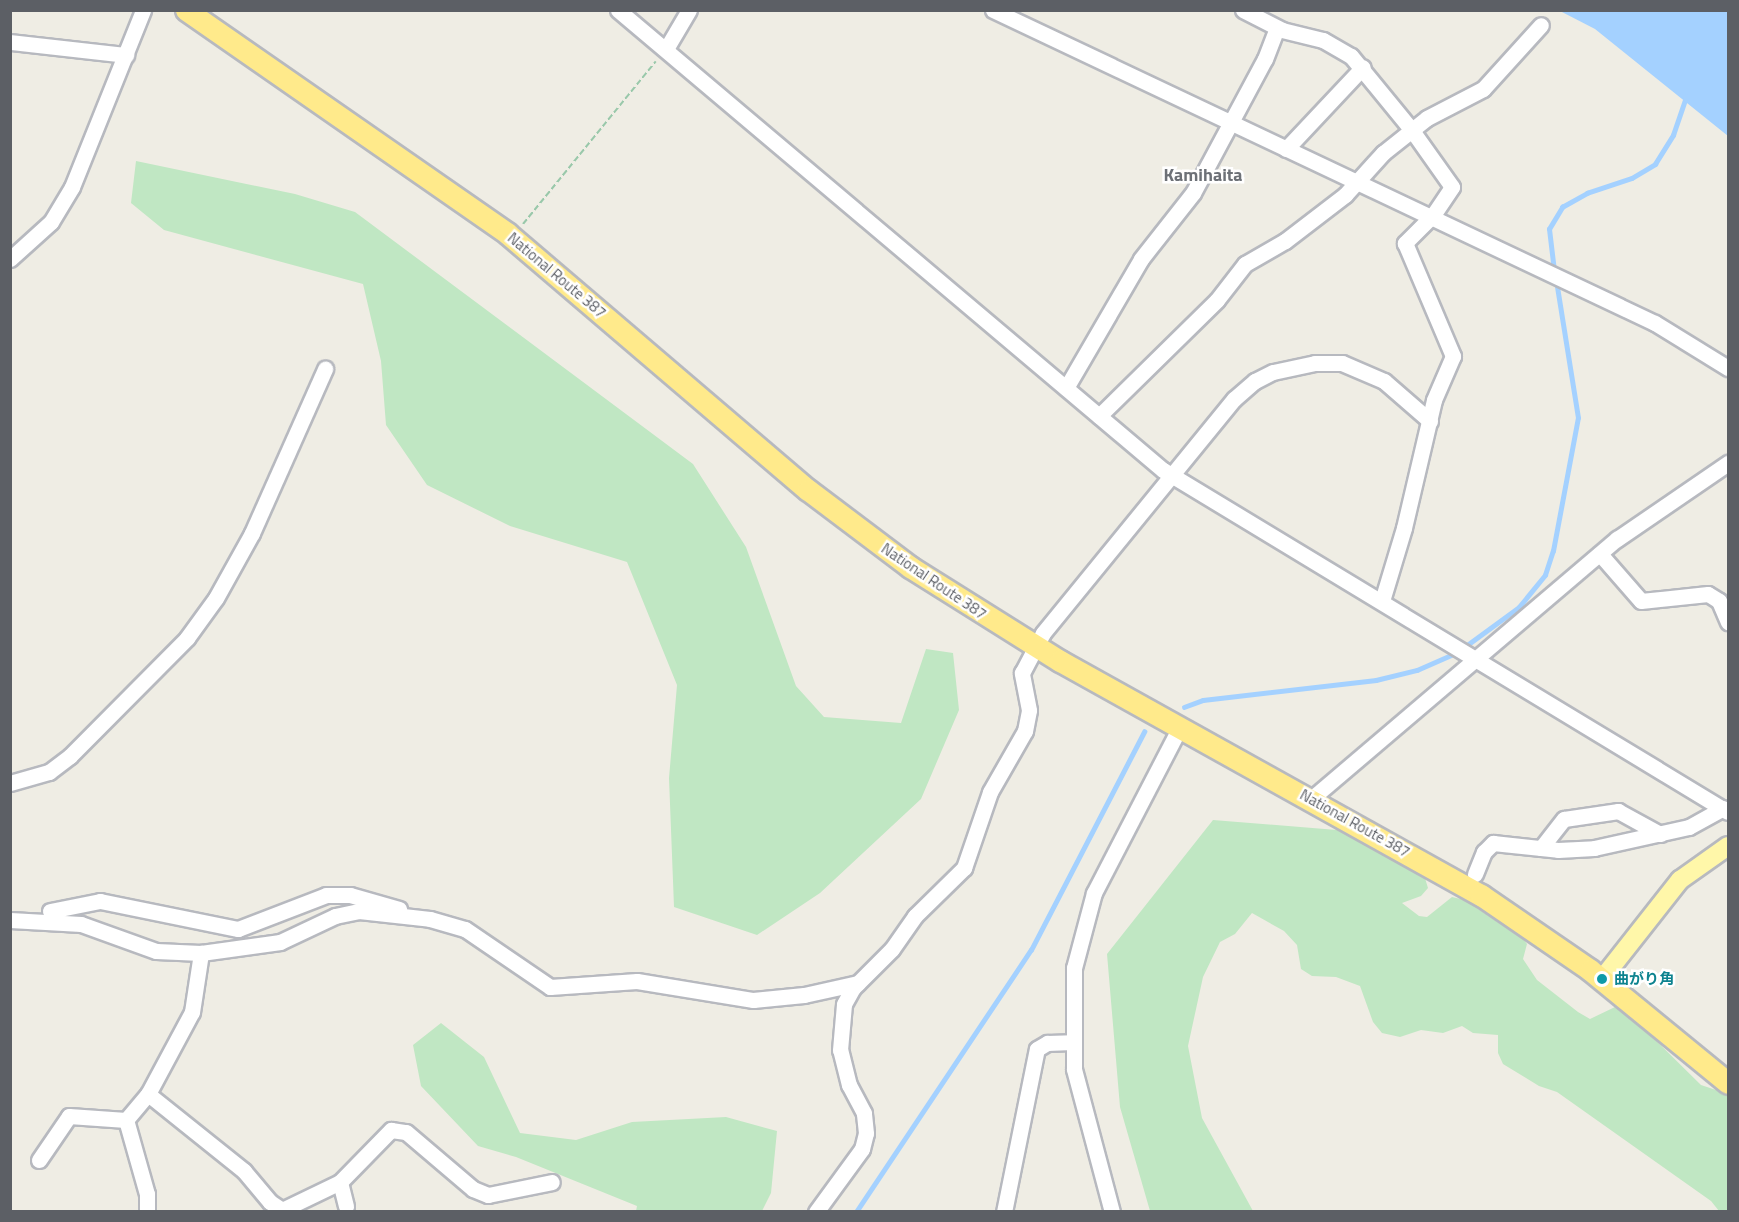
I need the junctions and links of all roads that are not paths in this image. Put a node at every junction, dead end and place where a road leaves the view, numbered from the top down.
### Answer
1 (143, 10) edge
2 (186, 10) edge
3 (618, 10) edge
4 (689, 10) edge
5 (993, 10) edge
6 (1243, 10) edge
7 (1541, 25) dead end
8 (1277, 28) junction
9 (10, 42) edge
10 (666, 49) junction
11 (126, 55) junction
12 (1363, 67) junction
13 (1232, 124) junction
14 (1412, 129) junction
15 (1286, 149) junction
16 (1357, 181) junction
17 (1433, 215) junction
18 (10, 259) edge
19 (1728, 368) edge
20 (325, 369) dead end
21 (1066, 388) junction
22 (1099, 416) junction
23 (1430, 421) junction
24 (1728, 463) edge
25 (1172, 476) junction
26 (1600, 554) junction
27 (1722, 595) edge
28 (1382, 601) junction
29 (1728, 622) edge
30 (1034, 646) junction
31 (1478, 660) junction
32 (1180, 727) junction
33 (10, 783) edge
34 (1311, 799) junction
35 (1726, 810) edge
36 (1660, 834) junction
37 (1728, 846) edge
38 (1541, 848) junction
39 (1475, 874) dead end
40 (50, 911) dead end
41 (430, 919) junction
42 (10, 920) edge
43 (201, 953) junction
44 (1602, 979) junction
45 (858, 983) junction
46 (1072, 1042) junction
47 (1728, 1083) edge
48 (148, 1094) junction
49 (126, 1120) junction
50 (39, 1160) dead end
51 (340, 1182) junction
52 (552, 1182) dead end
53 (346, 1206) dead end
54 (147, 1212) edge
55 (816, 1212) edge
56 (1004, 1212) edge
57 (1112, 1212) edge

1 - 11 street
2 - 30 highway, National Route 387
3 - 10 street
4 - 10 street
5 - 13 street
6 - 8 street
7 - 14 street
8 - 12 street
8 - 13 street
9 - 11 street
10 - 21 street
11 - 18 street
12 - 14 street
12 - 15 street
13 - 15 street
13 - 21 street
14 - 16 street
14 - 17 street
15 - 16 street
16 - 17 street
16 - 22 street
17 - 19 street
17 - 23 street
20 - 33 street
21 - 22 street
22 - 25 street
23 - 25 street
23 - 28 street
24 - 26 street
25 - 28 street
25 - 30 street
26 - 27 street
26 - 31 street
27 - 29 street
28 - 31 street
30 - 32 highway, National Route 387
30 - 45 street
31 - 34 street
31 - 35 street
32 - 34 highway, National Route 387
32 - 46 street
34 - 44 highway, National Route 387
35 - 36 street
36 - 38 street
36 - 38 street
37 - 44 main road
38 - 39 street
40 - 41 street
41 - 43 street
41 - 45 street
42 - 43 street
43 - 48 street
44 - 47 highway, National Route 387
45 - 55 street
46 - 56 street
46 - 57 street
48 - 49 street
48 - 51 street
49 - 50 street
49 - 54 street
51 - 52 street
51 - 53 street

